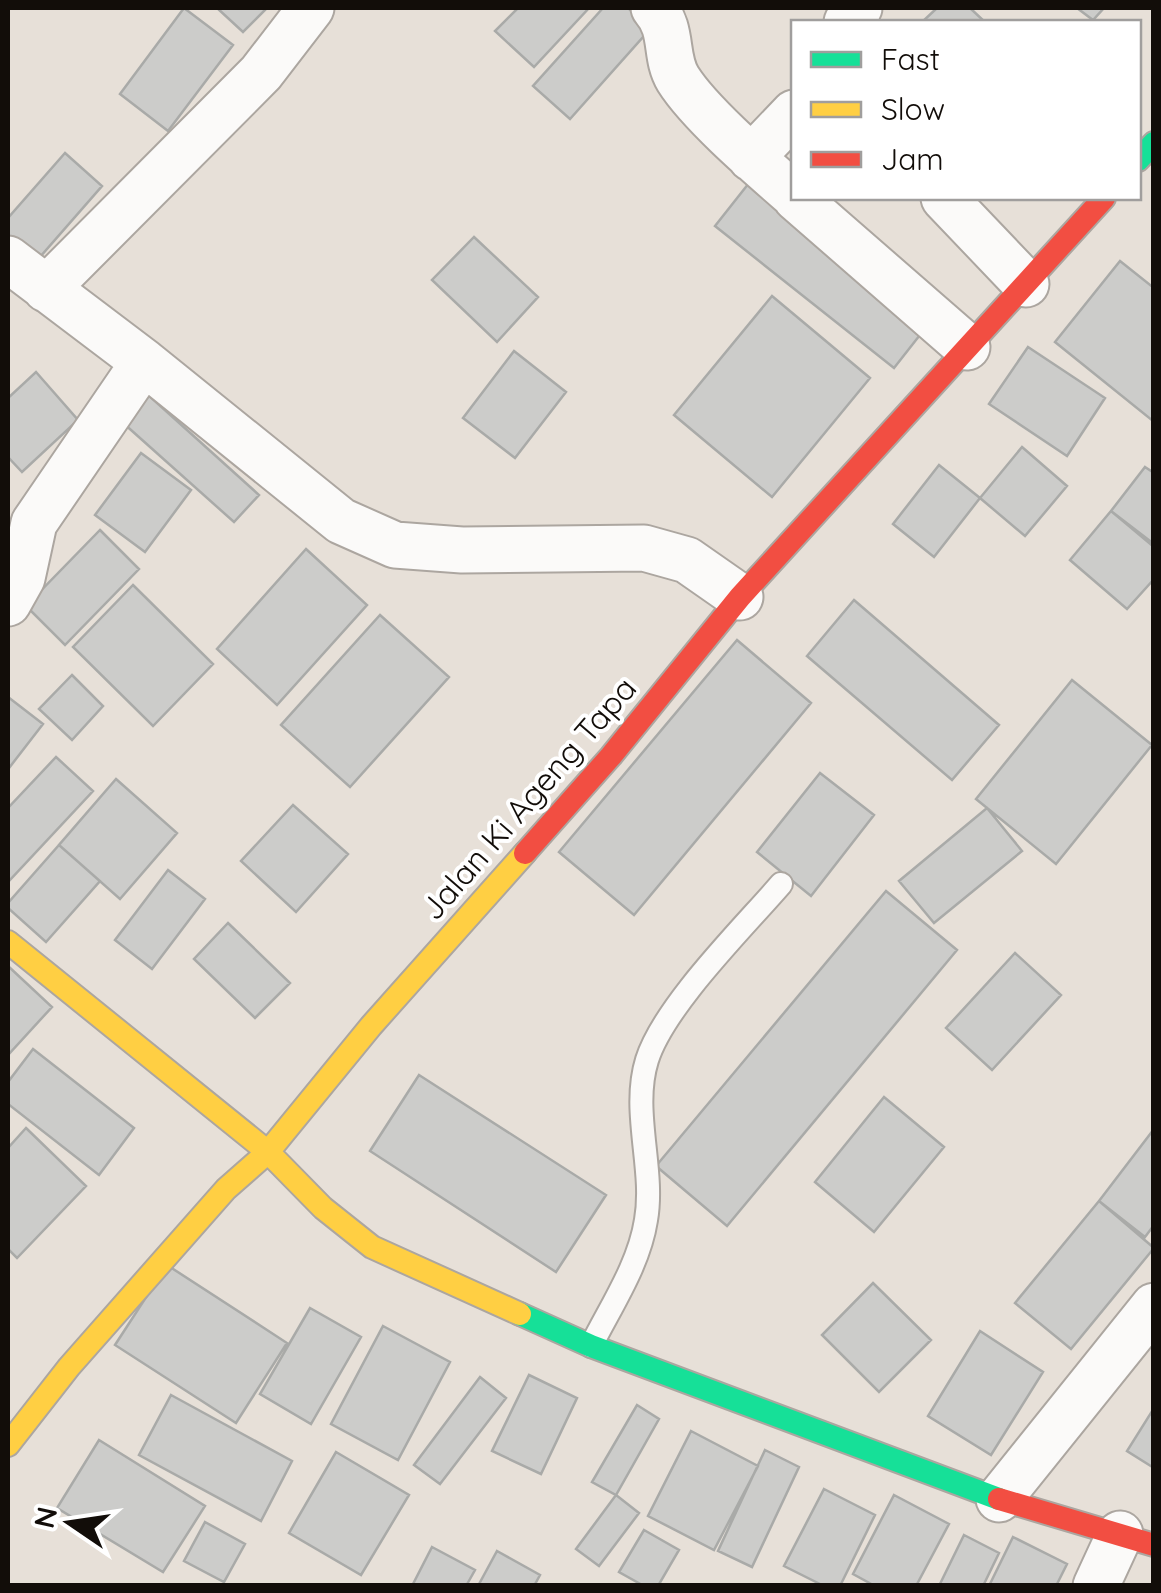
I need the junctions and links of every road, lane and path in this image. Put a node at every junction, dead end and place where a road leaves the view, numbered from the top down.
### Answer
1 (311, 8) edge
2 (654, 8) edge
3 (791, 116) edge
4 (751, 158) junction
5 (791, 193) edge
6 (800, 200) edge
7 (946, 200) edge
8 (1102, 200) edge
9 (8, 259) edge
10 (1026, 284) junction
11 (46, 290) junction
12 (967, 348) junction
13 (144, 362) junction
14 (740, 596) junction
15 (8, 604) edge
16 (781, 884) dead end
17 (8, 942) edge
18 (268, 1152) junction
19 (1154, 1306) edge
20 (591, 1346) junction
21 (12, 1429) edge
22 (999, 1500) junction
23 (1137, 1540) edge
24 (1096, 1586) edge

1 - 11 street
2 - 4 street
3 - 4 street
4 - 5 street
6 - 12 street
7 - 10 street
8 - 10 street, Jalan Ki Ageng Tapa
9 - 11 street
10 - 12 street, Jalan Ki Ageng Tapa
11 - 13 street
12 - 14 street, Jalan Ki Ageng Tapa
13 - 14 street
13 - 15 street
14 - 18 street, Jalan Ki Ageng Tapa
16 - 20 lane
17 - 18 street
18 - 20 street
18 - 21 street, Jalan Ki Ageng Tapa
19 - 22 street
20 - 22 street
22 - 23 street
23 - 24 street

